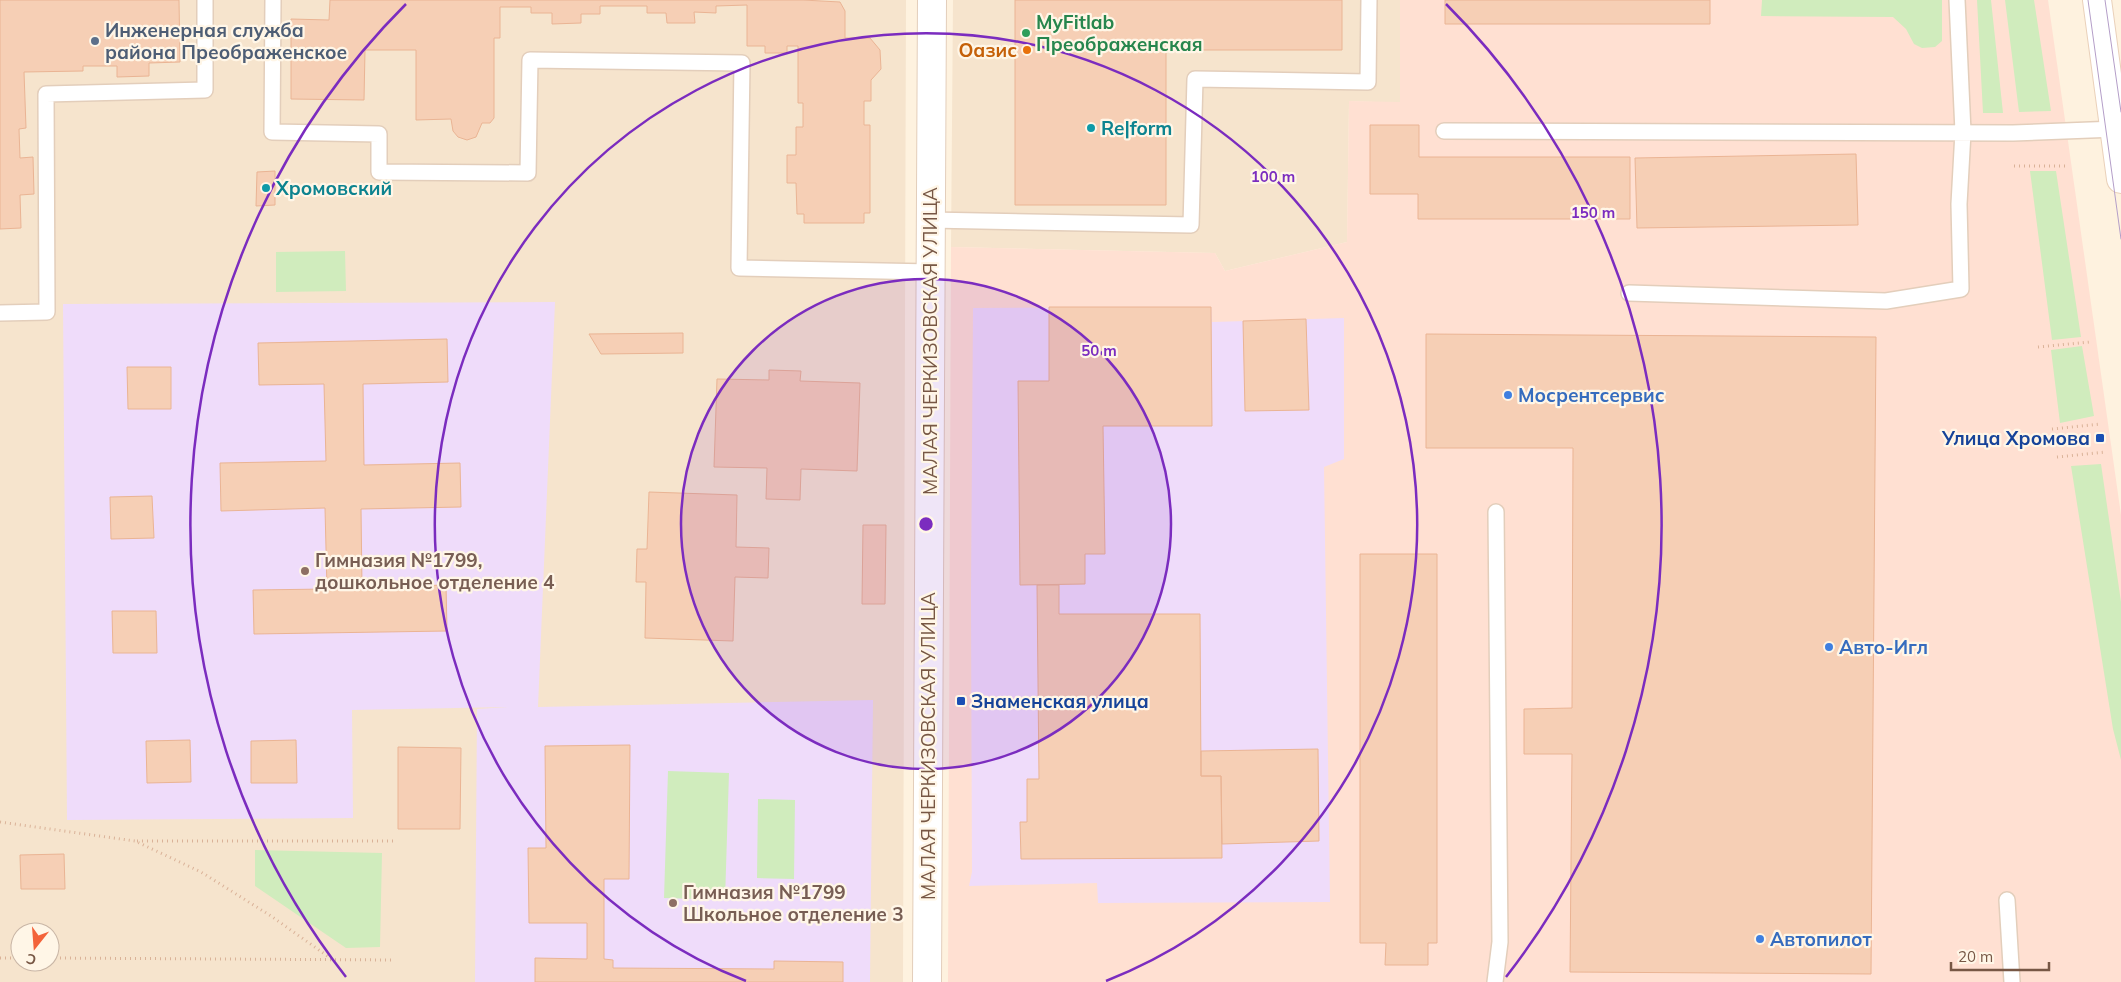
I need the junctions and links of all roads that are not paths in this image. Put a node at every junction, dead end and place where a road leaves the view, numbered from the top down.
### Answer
1 (204, 0) edge
2 (274, 0) edge
3 (932, 0) edge
4 (1369, 0) edge
5 (1957, 0) edge
6 (2097, 0) edge
7 (2116, 129) junction
8 (1444, 131) dead end
9 (1963, 132) junction
10 (2121, 179) edge
11 (930, 220) junction
12 (930, 272) junction
13 (1629, 293) dead end
14 (0, 313) edge
15 (1496, 512) dead end
16 (2007, 900) dead end
17 (927, 982) edge
18 (1495, 982) edge
19 (2012, 982) edge

1 - 14 lane
2 - 12 lane
3 - 11 street, МАЛАЯ ЧЕРКИЗОВСКАЯ УЛИЦА
4 - 11 lane
5 - 9 lane
6 - 7 street
7 - 9 lane
7 - 10 street
8 - 9 lane
9 - 13 lane
11 - 12 street, МАЛАЯ ЧЕРКИЗОВСКАЯ УЛИЦА
12 - 17 street, МАЛАЯ ЧЕРКИЗОВСКАЯ УЛИЦА
15 - 18 lane
16 - 19 lane

